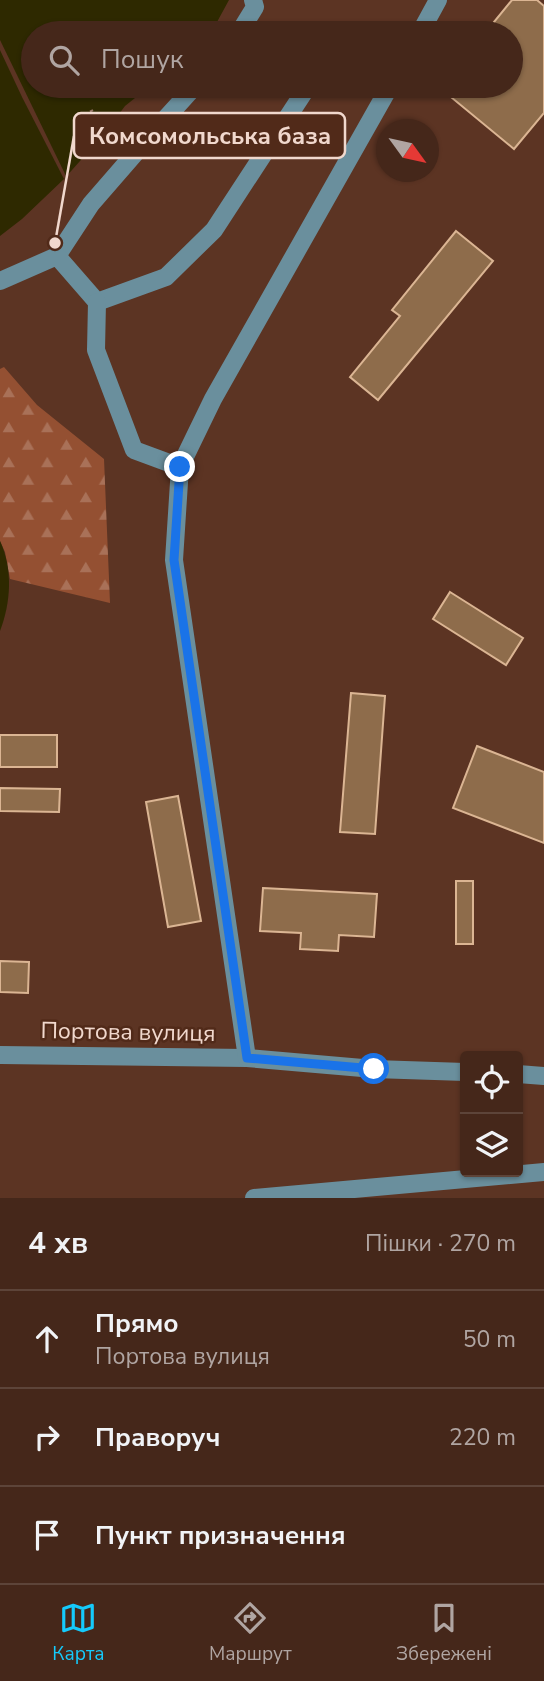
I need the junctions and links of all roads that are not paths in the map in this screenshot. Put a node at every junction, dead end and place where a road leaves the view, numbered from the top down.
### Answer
1 (253, 0) edge
2 (438, 0) edge
3 (246, 21) edge
4 (426, 21) edge
5 (184, 98) edge
6 (301, 98) edge
7 (383, 98) edge
8 (57, 256) junction
9 (0, 281) edge
10 (97, 302) junction
11 (180, 467) junction
12 (0, 1055) edge
13 (247, 1058) junction
14 (460, 1072) edge
15 (523, 1074) edge
16 (544, 1076) edge
17 (544, 1172) edge
18 (254, 1198) edge

1 - 3 street
2 - 4 street
5 - 8 street
6 - 10 street
7 - 11 street
8 - 9 street
8 - 10 street
10 - 11 street
11 - 13 street
12 - 13 street, Портова вулиця
13 - 14 street, Портова вулиця
15 - 16 street
17 - 18 street

